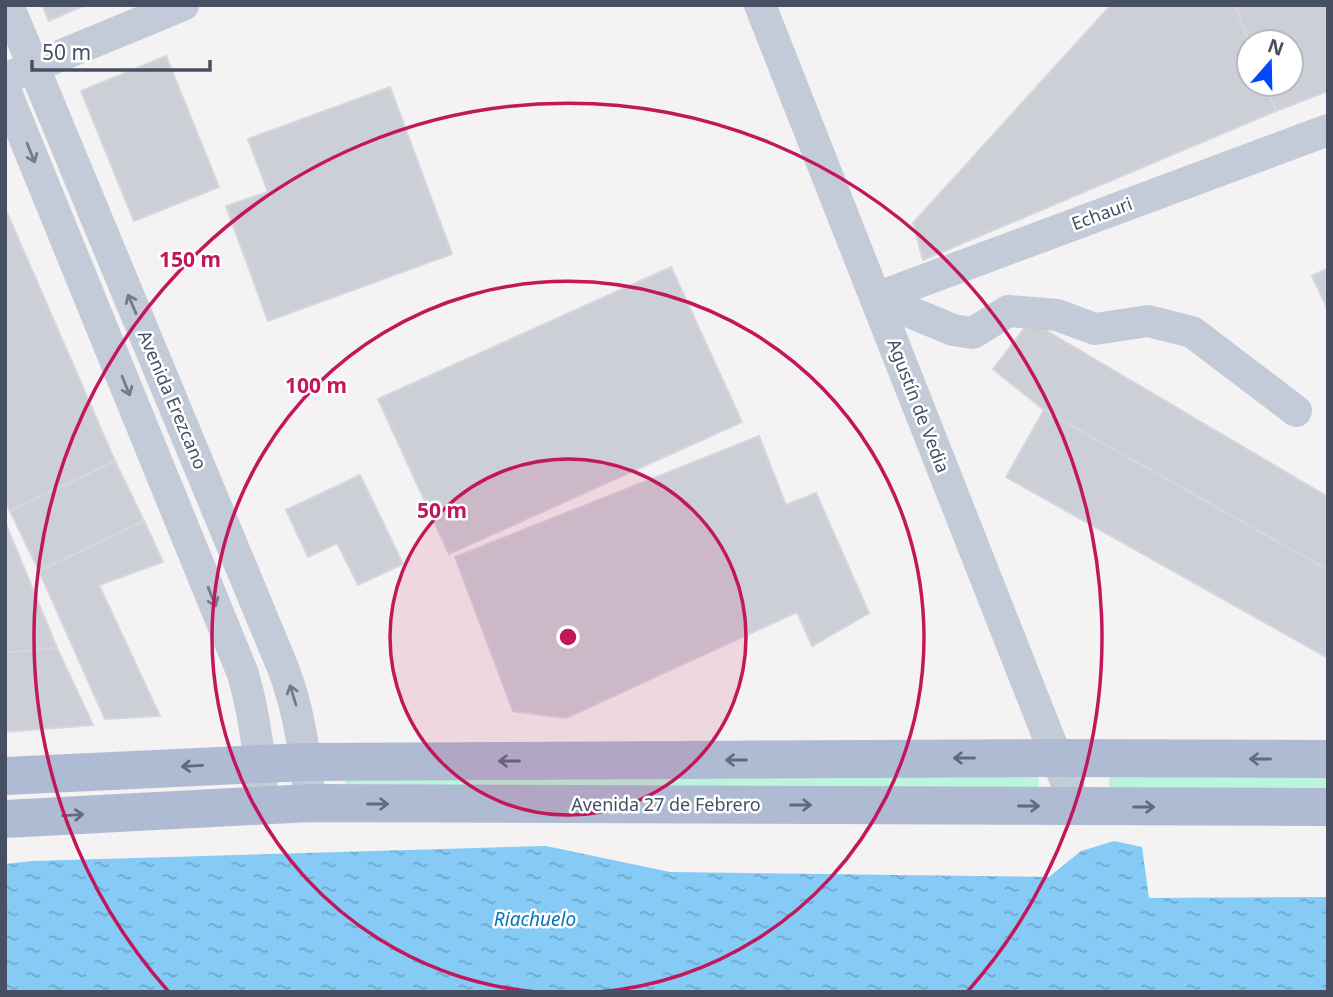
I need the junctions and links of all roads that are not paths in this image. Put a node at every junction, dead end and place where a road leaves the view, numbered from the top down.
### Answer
1 (8, 5) edge
2 (183, 5) edge
3 (760, 5) edge
4 (34, 66) junction
5 (5, 79) edge
6 (5, 90) edge
7 (1328, 130) edge
8 (876, 298) junction
9 (1296, 411) dead end
10 (1057, 758) junction
11 (1328, 759) edge
12 (305, 762) junction
13 (260, 763) junction
14 (5, 776) edge
15 (310, 803) junction
16 (263, 805) junction
17 (1076, 807) junction
18 (1328, 807) edge
19 (5, 819) edge

1 - 4 street, Avenida Erezcano
2 - 4 street
3 - 8 street, Agustín de Vedia
4 - 5 street
12 -> 4 street, Avenida Erezcano
6 -> 13 street, Avenida Erezcano
7 - 8 street, Echauri
8 - 9 street
8 - 10 street, Agustín de Vedia
11 -> 10 main road
10 -> 12 main road
10 - 17 street, Agustín de Vedia
12 - 13 main road
12 - 15 street, Avenida Erezcano
13 -> 14 main road
13 - 16 street, Avenida Erezcano
15 - 16 main road, Avenida 27 de Febrero
15 -> 17 main road, Avenida 27 de Febrero
19 -> 16 main road, Avenida 27 de Febrero
17 -> 18 main road, Avenida 27 de Febrero

